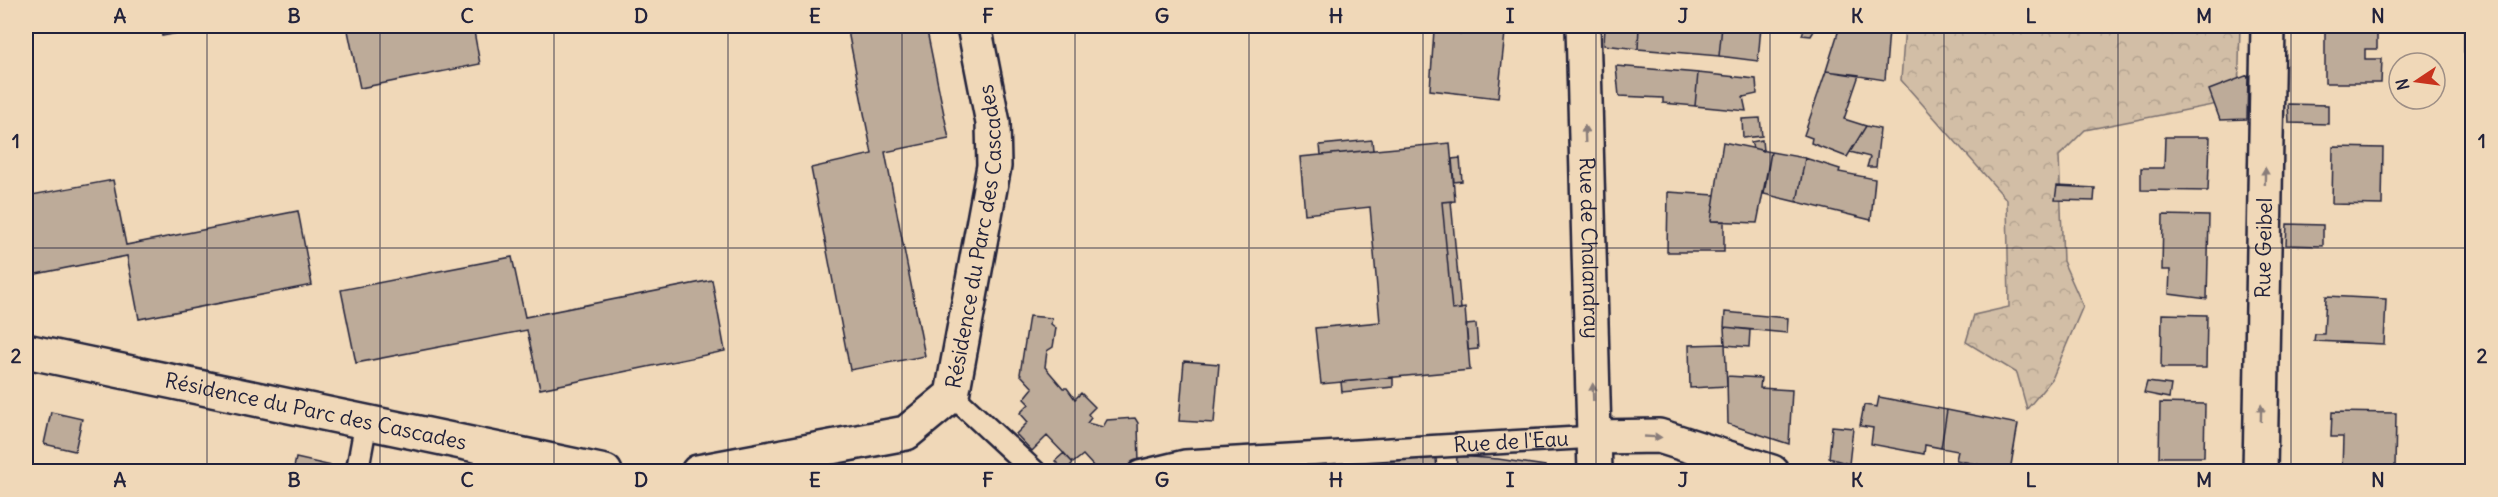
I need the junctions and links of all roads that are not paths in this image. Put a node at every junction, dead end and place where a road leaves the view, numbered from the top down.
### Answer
1 (974, 26) edge
2 (1582, 26) edge
3 (2268, 26) edge
4 (26, 351) edge
5 (952, 395) junction
6 (366, 423) junction
7 (1595, 437) junction
8 (745, 467) edge
9 (357, 471) edge
10 (605, 471) edge
11 (698, 471) edge
12 (1035, 471) edge
13 (1139, 471) edge
14 (1595, 471) edge
15 (1772, 471) edge
16 (2260, 471) edge

1 - 5 street, Résidence du Parc des Cascades
7 -> 2 street, Rue de Chalandray
16 -> 3 street, Rue Geibel
4 - 6 street, Résidence du Parc des Cascades
5 - 8 street, Résidence du Parc des Cascades
5 - 12 lane
6 - 9 lane
6 - 10 street, Résidence du Parc des Cascades
7 - 13 lane, Rue de l'Eau
7 - 14 street, Rue de Chalandray
7 -> 15 street
8 - 11 street, Résidence du Parc des Cascades

